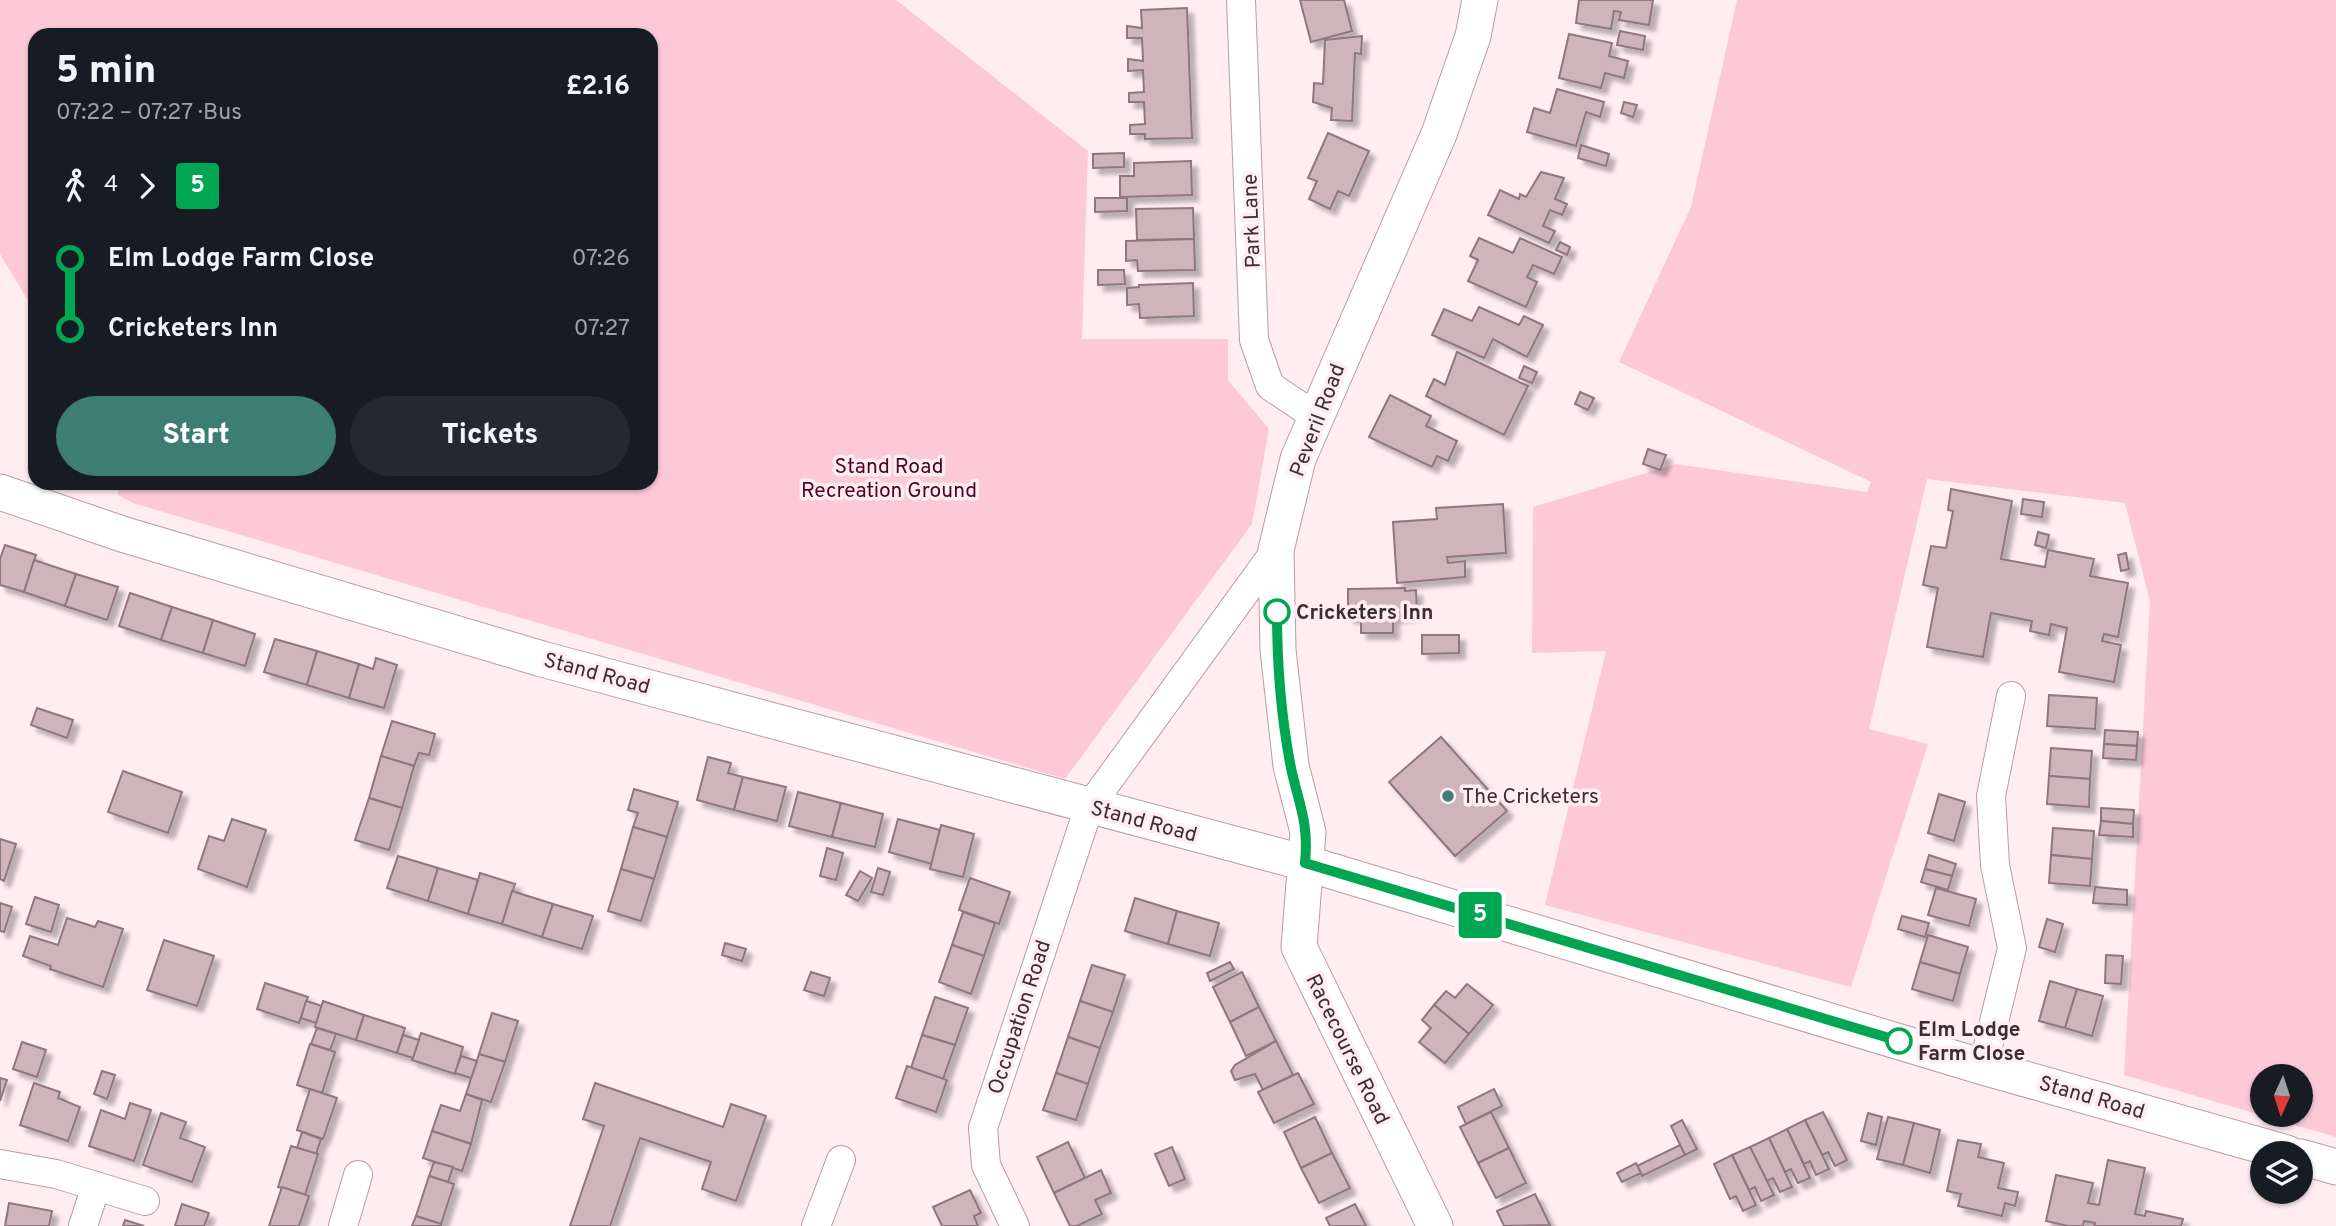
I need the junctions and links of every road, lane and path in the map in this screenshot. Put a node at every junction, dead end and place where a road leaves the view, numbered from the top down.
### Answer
1 (1241, 0) edge
2 (1480, 0) edge
3 (1315, 415) junction
4 (0, 492) edge
5 (1276, 550) junction
6 (2011, 695) dead end
7 (1089, 807) junction
8 (1305, 863) junction
9 (1983, 1067) junction
10 (2250, 1143) edge
11 (841, 1160) dead end
12 (2313, 1160) edge
13 (0, 1164) edge
14 (2336, 1167) edge
15 (358, 1175) dead end
16 (96, 1186) junction
17 (145, 1201) dead end
18 (83, 1226) edge
19 (343, 1226) edge
20 (816, 1226) edge
21 (1015, 1226) edge
22 (1435, 1226) edge

1 - 3 street, Park Lane
2 - 3 street, Peveril Road
3 - 5 street, Peveril Road
4 - 7 street, Stand Road
5 - 7 street, Occupation Road
5 - 8 street, Peveril Road
6 - 9 street
7 - 8 street, Stand Road
7 - 21 street, Occupation Road
8 - 9 street, Stand Road
8 - 22 street, Racecourse Road
9 - 10 street, Stand Road
11 - 20 street
12 - 14 street
13 - 16 street
15 - 19 street
16 - 17 street
16 - 18 street

